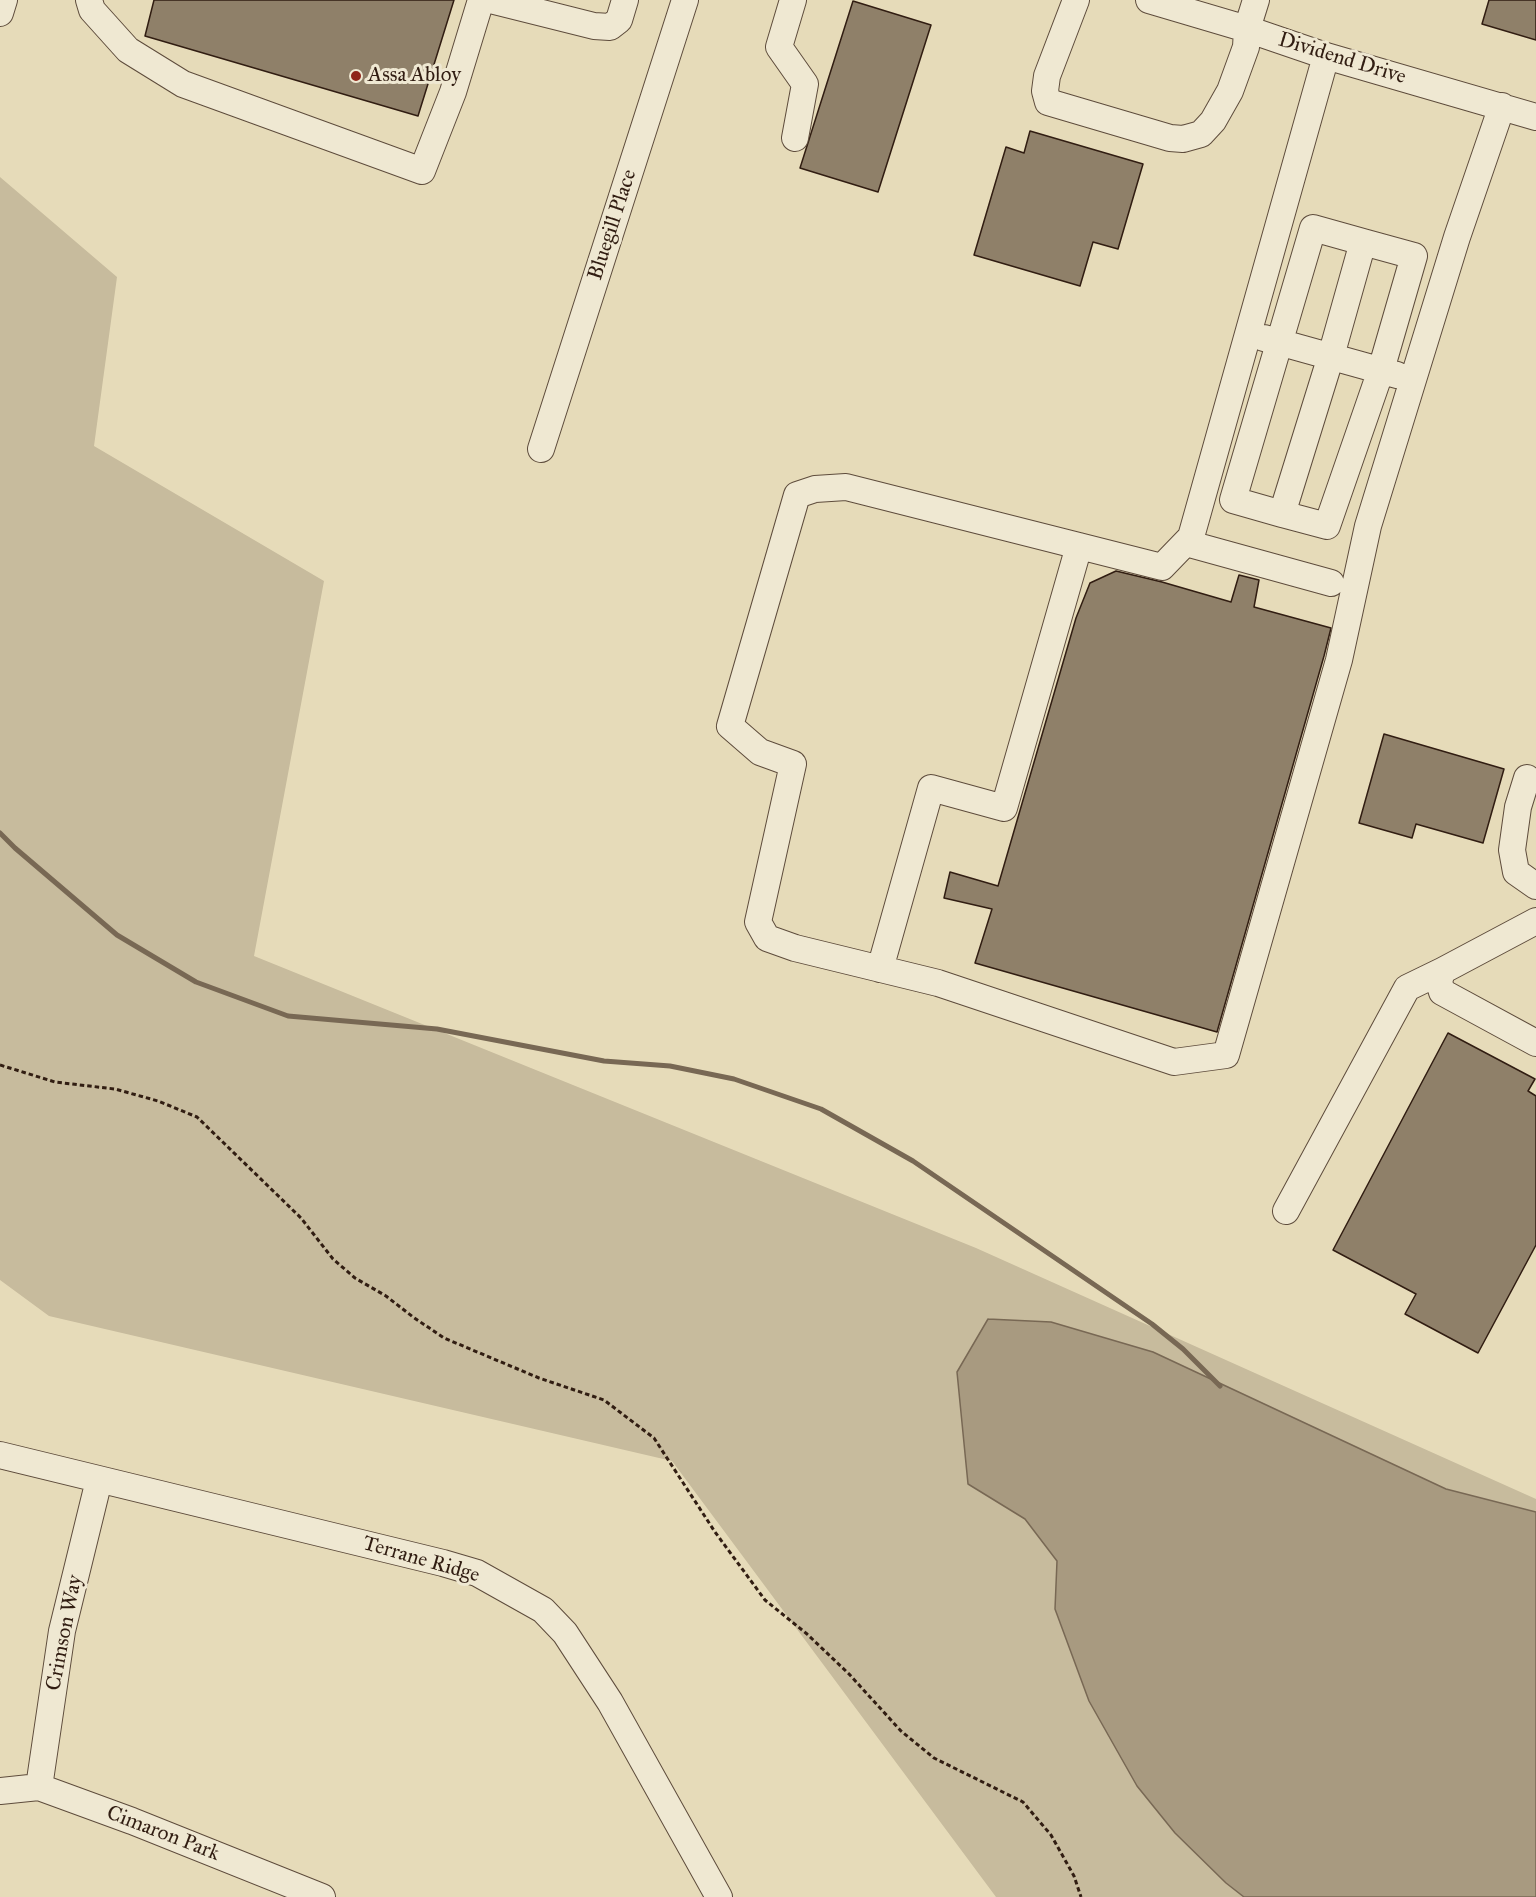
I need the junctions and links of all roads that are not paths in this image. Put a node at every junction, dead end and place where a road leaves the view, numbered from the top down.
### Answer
1 (4, 0) edge
2 (89, 0) edge
3 (481, 0) edge
4 (490, 0) edge
5 (625, 0) edge
6 (685, 0) edge
7 (793, 0) edge
8 (1076, 0) edge
9 (1149, 0) edge
10 (1256, 0) edge
11 (0, 13) edge
12 (1247, 29) junction
13 (1326, 56) junction
14 (1502, 106) junction
15 (1536, 117) edge
16 (795, 138) dead end
17 (1363, 242) junction
18 (1247, 333) junction
19 (1279, 342) junction
20 (1331, 356) junction
21 (1381, 370) junction
22 (1413, 379) junction
23 (541, 449) dead end
24 (1282, 513) junction
25 (1186, 543) junction
26 (1079, 546) junction
27 (1331, 583) dead end
28 (1527, 778) dead end
29 (1536, 886) edge
30 (1536, 921) edge
31 (880, 969) junction
32 (1443, 971) junction
33 (1536, 1043) edge
34 (1286, 1211) dead end
35 (0, 1455) edge
36 (99, 1479) junction
37 (39, 1787) junction
38 (0, 1791) edge
39 (322, 1897) edge
40 (719, 1897) edge

1 - 11 street
2 - 3 street
4 - 5 street
6 - 23 street, Bluegill Place
7 - 16 street
8 - 12 street
9 - 12 street, Dividend Drive
10 - 12 street
12 - 13 street, Dividend Drive
13 - 14 street, Dividend Drive
13 - 18 street
14 - 15 street, Dividend Drive
14 - 22 street
17 - 19 street
17 - 20 street
17 - 21 street
18 - 19 street
18 - 25 street
19 - 20 street
19 - 24 street
20 - 21 street
20 - 24 street
21 - 22 street
21 - 24 street
22 - 31 street
25 - 26 street
25 - 27 street
26 - 31 street
26 - 31 street
28 - 29 street
30 - 32 street
32 - 33 street
32 - 34 street
35 - 36 street, Terrane Ridge
36 - 37 street, Crimson Way
36 - 40 street, Terrane Ridge
37 - 38 street, Cimaron Park
37 - 39 street, Cimaron Park

